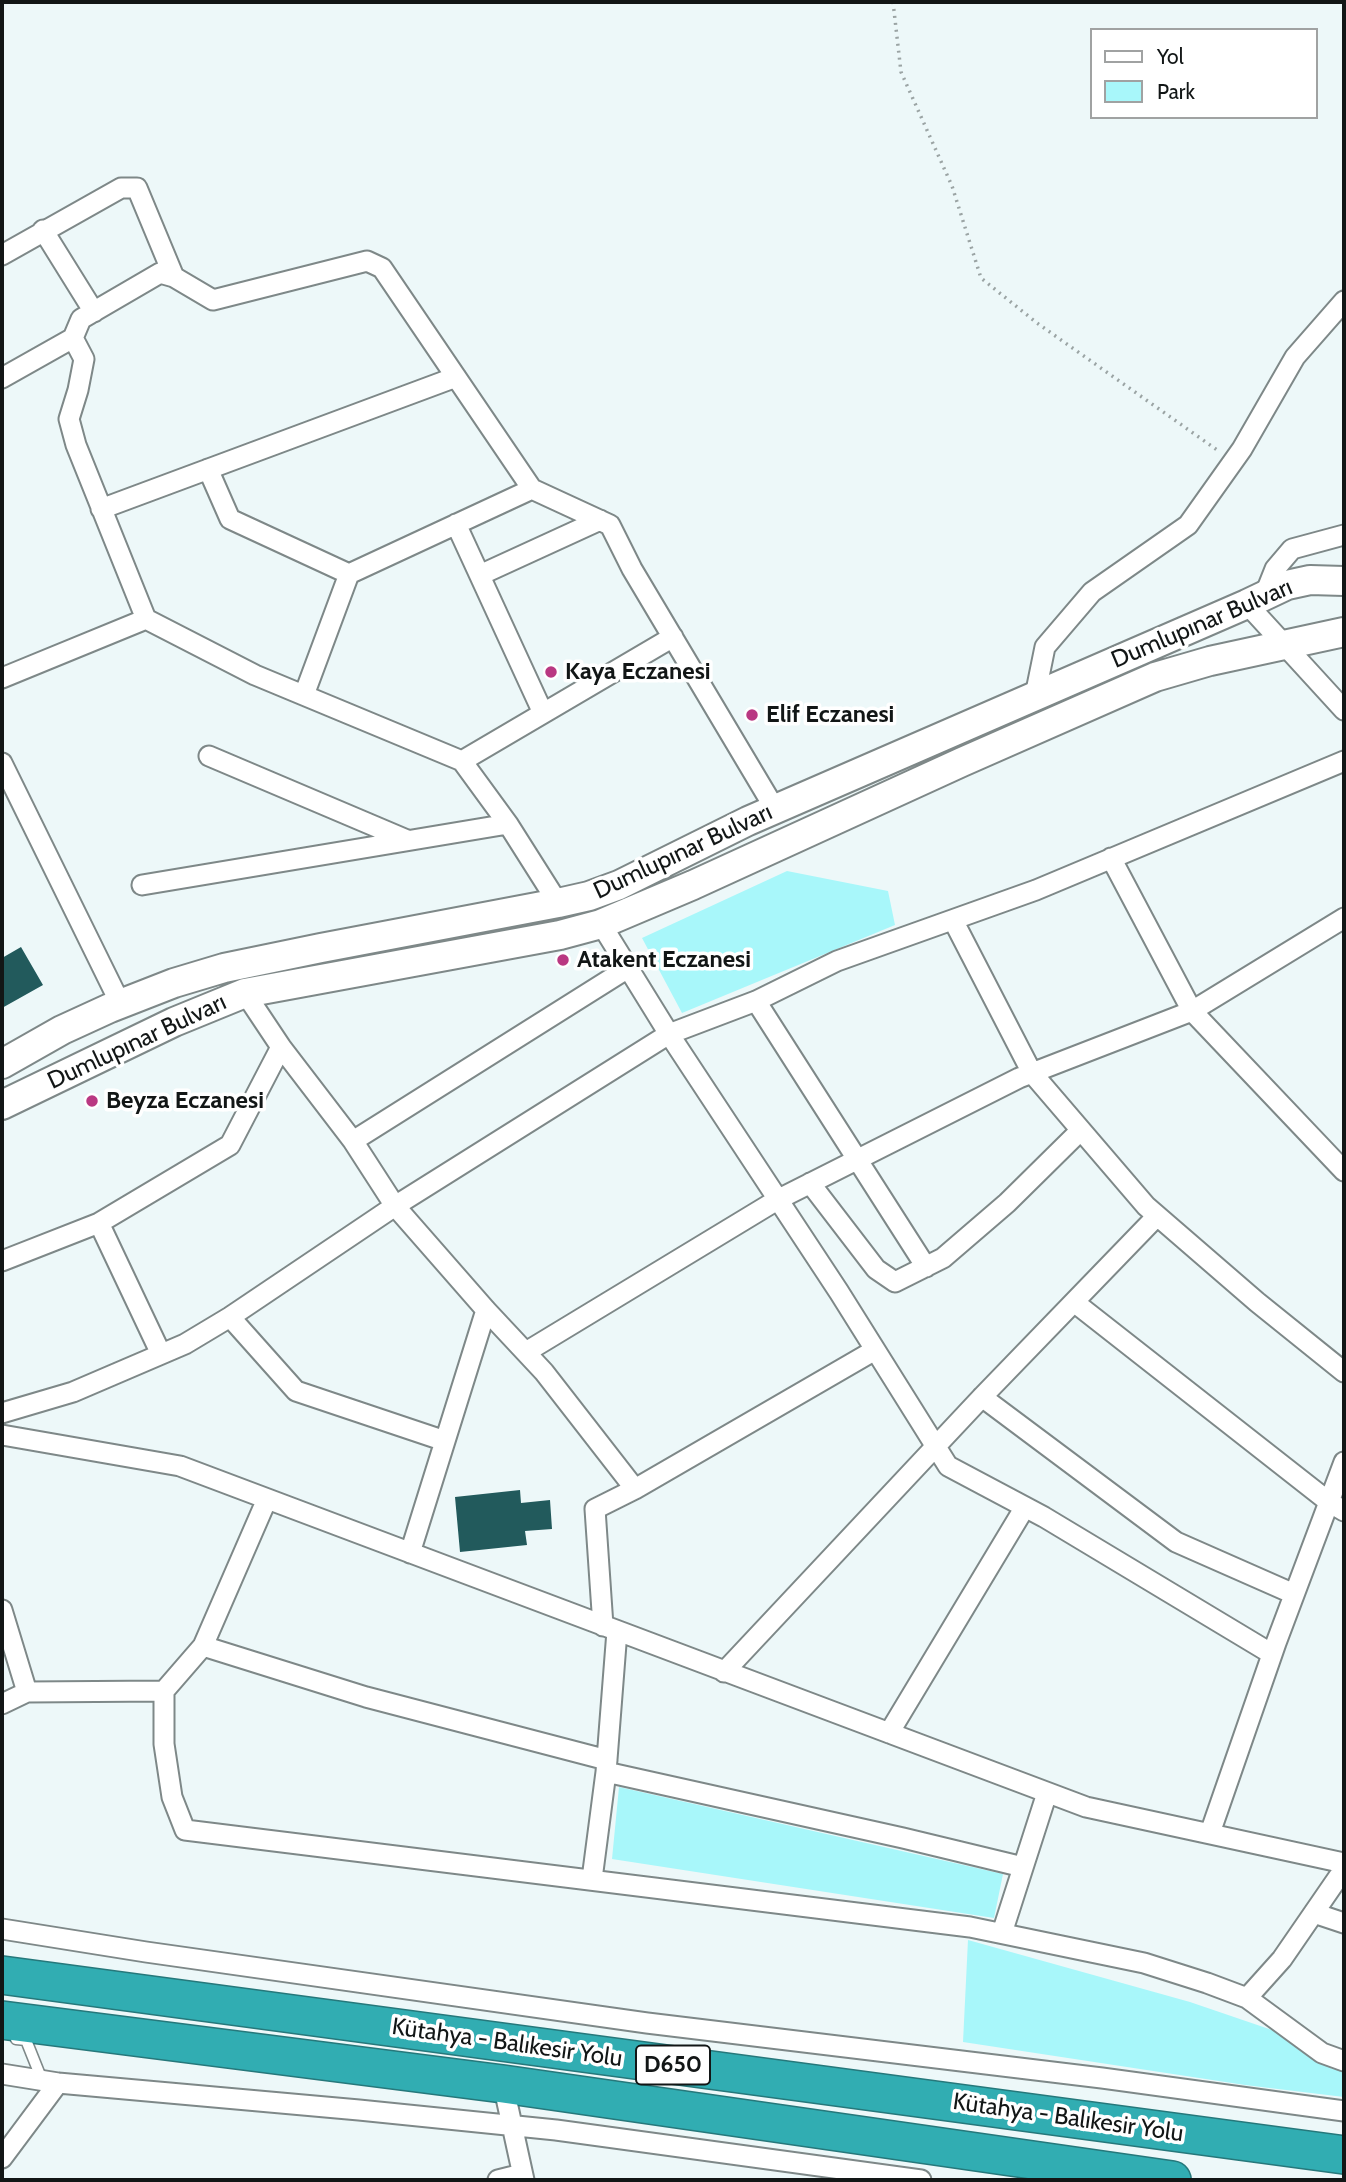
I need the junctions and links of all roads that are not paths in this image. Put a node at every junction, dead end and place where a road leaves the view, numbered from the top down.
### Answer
1 (43, 230) junction
2 (2, 255) edge
3 (174, 277) junction
4 (1344, 301) edge
5 (94, 312) junction
6 (73, 338) junction
7 (456, 377) junction
8 (2, 378) edge
9 (208, 469) junction
10 (533, 489) junction
11 (101, 509) junction
12 (600, 520) junction
13 (456, 524) junction
14 (1344, 536) edge
15 (349, 574) junction
16 (480, 575) junction
17 (1344, 581) edge
18 (1256, 599) junction
19 (146, 619) junction
20 (1344, 632) edge
21 (673, 637) junction
22 (1284, 645) junction
23 (2, 678) edge
24 (304, 695) junction
25 (1035, 696) junction
26 (1344, 710) edge
27 (542, 713) junction
28 (209, 756) dead end
29 (462, 761) junction
30 (1344, 761) edge
31 (2, 763) edge
32 (775, 809) junction
33 (508, 824) junction
34 (408, 841) junction
35 (1111, 858) junction
36 (142, 885) dead end
37 (558, 903) junction
38 (1344, 918) edge
39 (953, 919) junction
40 (601, 924) junction
41 (628, 968) junction
42 (245, 993) junction
43 (756, 1001) junction
44 (121, 1004) junction
45 (1192, 1011) junction
46 (670, 1034) junction
47 (281, 1047) junction
48 (2, 1064) edge
49 (1032, 1073) junction
50 (2, 1105) edge
51 (1082, 1130) junction
52 (354, 1141) junction
53 (857, 1159) junction
54 (1344, 1171) edge
55 (810, 1183) junction
56 (777, 1200) junction
57 (395, 1206) junction
58 (1157, 1216) junction
59 (99, 1223) junction
60 (2, 1261) edge
61 (926, 1266) junction
62 (1074, 1302) junction
63 (486, 1310) junction
64 (230, 1317) junction
65 (875, 1350) junction
66 (526, 1352) junction
67 (161, 1354) junction
68 (1344, 1372) edge
69 (982, 1396) junction
70 (2, 1413) edge
71 (2, 1435) edge
72 (445, 1441) junction
73 (935, 1446) junction
74 (1344, 1462) edge
75 (635, 1489) junction
76 (267, 1499) junction
77 (1337, 1506) edge
78 (1025, 1507) junction
79 (410, 1553) junction
80 (1294, 1594) junction
81 (2, 1611) edge
82 (610, 1629) junction
83 (203, 1646) junction
84 (1272, 1654) junction
85 (724, 1672) junction
86 (164, 1691) junction
87 (27, 1692) junction
88 (2, 1704) edge
89 (888, 1733) junction
90 (607, 1766) junction
91 (1048, 1793) junction
92 (1210, 1833) junction
93 (1344, 1863) edge
94 (1023, 1867) junction
95 (1344, 1869) edge
96 (593, 1879) junction
97 (1314, 1913) junction
98 (1344, 1923) edge
99 (2, 1929) edge
100 (1002, 1933) junction
101 (2, 1975) edge
102 (1247, 1998) junction
103 (2, 2020) edge
104 (2, 2036) edge
105 (1344, 2061) edge
106 (2, 2074) edge
107 (50, 2081) junction
108 (503, 2084) junction
109 (1344, 2111) edge
110 (512, 2127) junction
111 (556, 2130) junction
112 (516, 2149) junction
113 (1344, 2155) edge
114 (2, 2158) edge
115 (523, 2177) edge
116 (498, 2180) edge
117 (921, 2180) edge
118 (1172, 2180) edge

1 - 2 street
1 - 3 street
1 - 5 street
3 - 5 street
3 - 7 street
4 - 25 street
5 - 6 street
6 - 8 street
6 - 11 street
7 - 9 street
7 - 10 street
9 - 11 street
9 - 15 street
10 - 12 street
10 - 13 street
11 - 19 street
12 - 16 street
12 - 21 street
13 - 15 street
13 - 16 street
14 - 18 street
15 - 24 street
16 - 27 street
17 - 18 main road, Dumlupınar Bulvarı
18 - 22 street
18 - 25 main road, Dumlupınar Bulvarı
19 - 23 street
19 - 24 street
20 - 22 main road, Dumlupınar Bulvarı
21 - 27 street
21 - 32 street
22 - 26 street
22 - 40 main road, Dumlupınar Bulvarı
24 - 29 street
25 - 32 main road, Dumlupınar Bulvarı
27 - 29 street
28 - 34 street
29 - 33 street
30 - 35 street
31 - 44 street
32 - 37 main road, Dumlupınar Bulvarı
33 - 34 street
33 - 37 street
34 - 36 street
35 - 39 street
35 - 45 street
37 - 44 main road, Dumlupınar Bulvarı
38 - 45 street
39 - 43 street
39 - 49 street
40 - 41 street
40 - 42 main road, Dumlupınar Bulvarı
41 - 46 street
41 - 52 street
42 - 47 street
42 - 50 main road, Dumlupınar Bulvarı
43 - 46 street
43 - 53 street
44 - 48 main road, Dumlupınar Bulvarı
45 - 49 street
45 - 54 street
46 - 56 street
46 - 57 street
47 - 52 street
47 - 59 street
49 - 51 street
49 - 53 street
51 - 58 street
51 - 61 street
52 - 57 street
53 - 55 street
53 - 61 street
55 - 56 street
55 - 61 street
56 - 65 street
56 - 66 street
57 - 63 street
57 - 64 street
58 - 62 street
58 - 68 street
59 - 60 street
59 - 67 street
62 - 69 street
62 - 77 street
63 - 66 street
63 - 72 street
64 - 67 street
64 - 72 street
65 - 73 street
65 - 75 street
66 - 75 street
67 - 70 street
69 - 73 street
69 - 80 street
71 - 76 street
72 - 79 street
73 - 78 street
73 - 85 street
74 - 77 street
75 - 82 street
76 - 79 street
76 - 83 street
77 - 80 street
78 - 84 street
78 - 89 street
79 - 82 street
80 - 84 street
81 - 87 street
82 - 85 street
82 - 90 street
83 - 86 street
83 - 90 street
84 - 92 street
85 - 89 street
86 - 87 street
86 - 96 street
87 - 88 street
89 - 91 street
90 - 94 street
90 - 96 street
91 - 92 street
91 - 94 street
92 - 93 street
94 - 100 street
95 - 97 street
96 - 100 street
97 - 98 street
97 - 102 street
99 - 109 street
100 - 102 street
101 - 113 highway, Kütahya - Balıkesir Yolu / D650
102 - 105 street
103 - 108 highway, Kütahya - Balıkesir Yolu / D650
104 - 107 lane
106 - 107 street
107 - 110 street
107 - 114 street
108 - 110 street
108 - 118 highway, Kütahya - Balıkesir Yolu / D650
110 - 111 street
110 - 112 street
111 - 112 street
111 - 117 street
112 - 115 street
115 - 116 street

